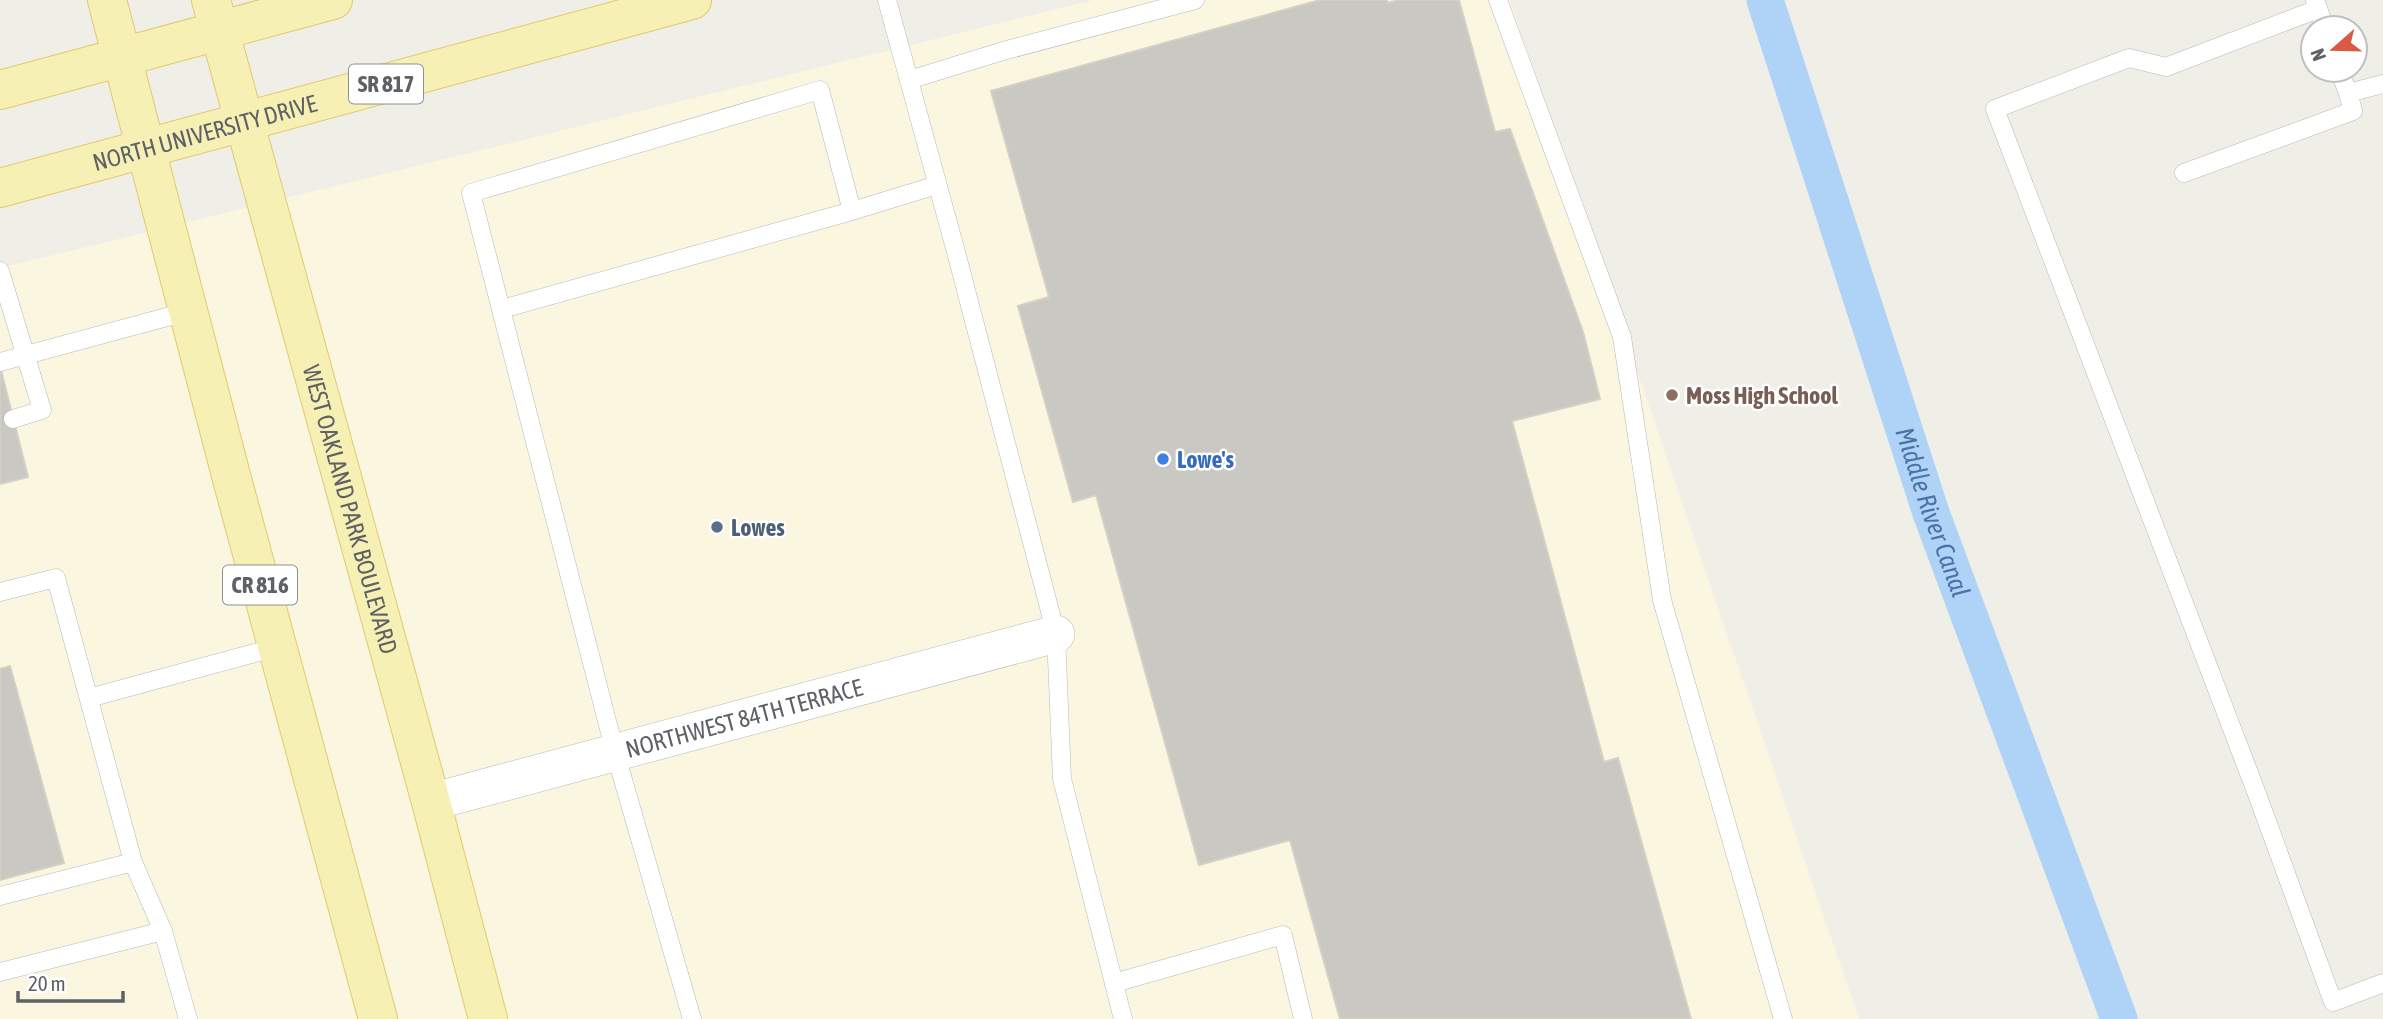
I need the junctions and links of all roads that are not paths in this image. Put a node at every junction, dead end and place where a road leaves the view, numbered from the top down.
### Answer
1 (107, 0) edge
2 (333, 0) edge
3 (692, 0) edge
4 (887, 0) edge
5 (1195, 0) edge
6 (1498, 0) edge
7 (2317, 5) edge
8 (215, 16) edge
9 (122, 58) junction
10 (909, 80) junction
11 (2344, 84) edge
12 (2383, 84) edge
13 (0, 90) edge
14 (2348, 93) junction
15 (244, 123) junction
16 (145, 150) junction
17 (2184, 173) dead end
18 (937, 185) junction
19 (0, 188) edge
20 (852, 211) junction
21 (0, 271) edge
22 (502, 309) junction
23 (189, 311) junction
24 (6, 313) edge
25 (25, 354) junction
26 (0, 362) edge
27 (13, 419) dead end
28 (0, 593) edge
29 (1056, 634) junction
30 (277, 647) junction
31 (89, 698) junction
32 (615, 752) junction
33 (432, 802) junction
34 (133, 862) junction
35 (0, 896) edge
36 (163, 931) junction
37 (0, 972) edge
38 (1114, 983) junction
39 (2383, 983) edge
40 (188, 1019) edge
41 (378, 1019) edge
42 (488, 1019) edge
43 (692, 1019) edge
44 (1123, 1019) edge
45 (1303, 1019) edge
46 (1783, 1019) edge

1 - 9 main road
2 - 8 main road
3 - 15 main road, NORTH UNIVERSITY DRIVE / SR 817
4 - 10 lane
5 - 10 lane
6 - 46 lane
7 - 39 lane
8 - 9 main road
8 - 15 main road, WEST OAKLAND PARK BOULEVARD
9 - 13 main road
9 - 16 main road
10 - 18 lane
11 - 14 lane
12 - 14 lane
14 - 17 lane
15 - 16 main road, NORTH UNIVERSITY DRIVE / SR 817
15 - 33 main road, WEST OAKLAND PARK BOULEVARD
16 - 19 main road, NORTH UNIVERSITY DRIVE / SR 817
16 - 23 main road, CR 816
18 - 20 lane
18 - 29 lane
20 - 22 lane
20 - 22 lane
21 - 24 lane
22 - 32 lane
23 - 25 lane
23 - 30 main road, CR 816
24 - 25 lane
25 - 26 lane
25 - 27 lane
28 - 31 lane
29 - 32 street, NORTHWEST 84TH TERRACE
29 - 38 lane
30 - 31 lane
30 - 41 main road, CR 816
31 - 34 lane
32 - 33 street, NORTHWEST 84TH TERRACE
32 - 43 lane
33 - 42 main road, WEST OAKLAND PARK BOULEVARD
34 - 35 lane
34 - 36 lane
36 - 37 lane
36 - 40 lane
38 - 44 lane
38 - 45 lane

